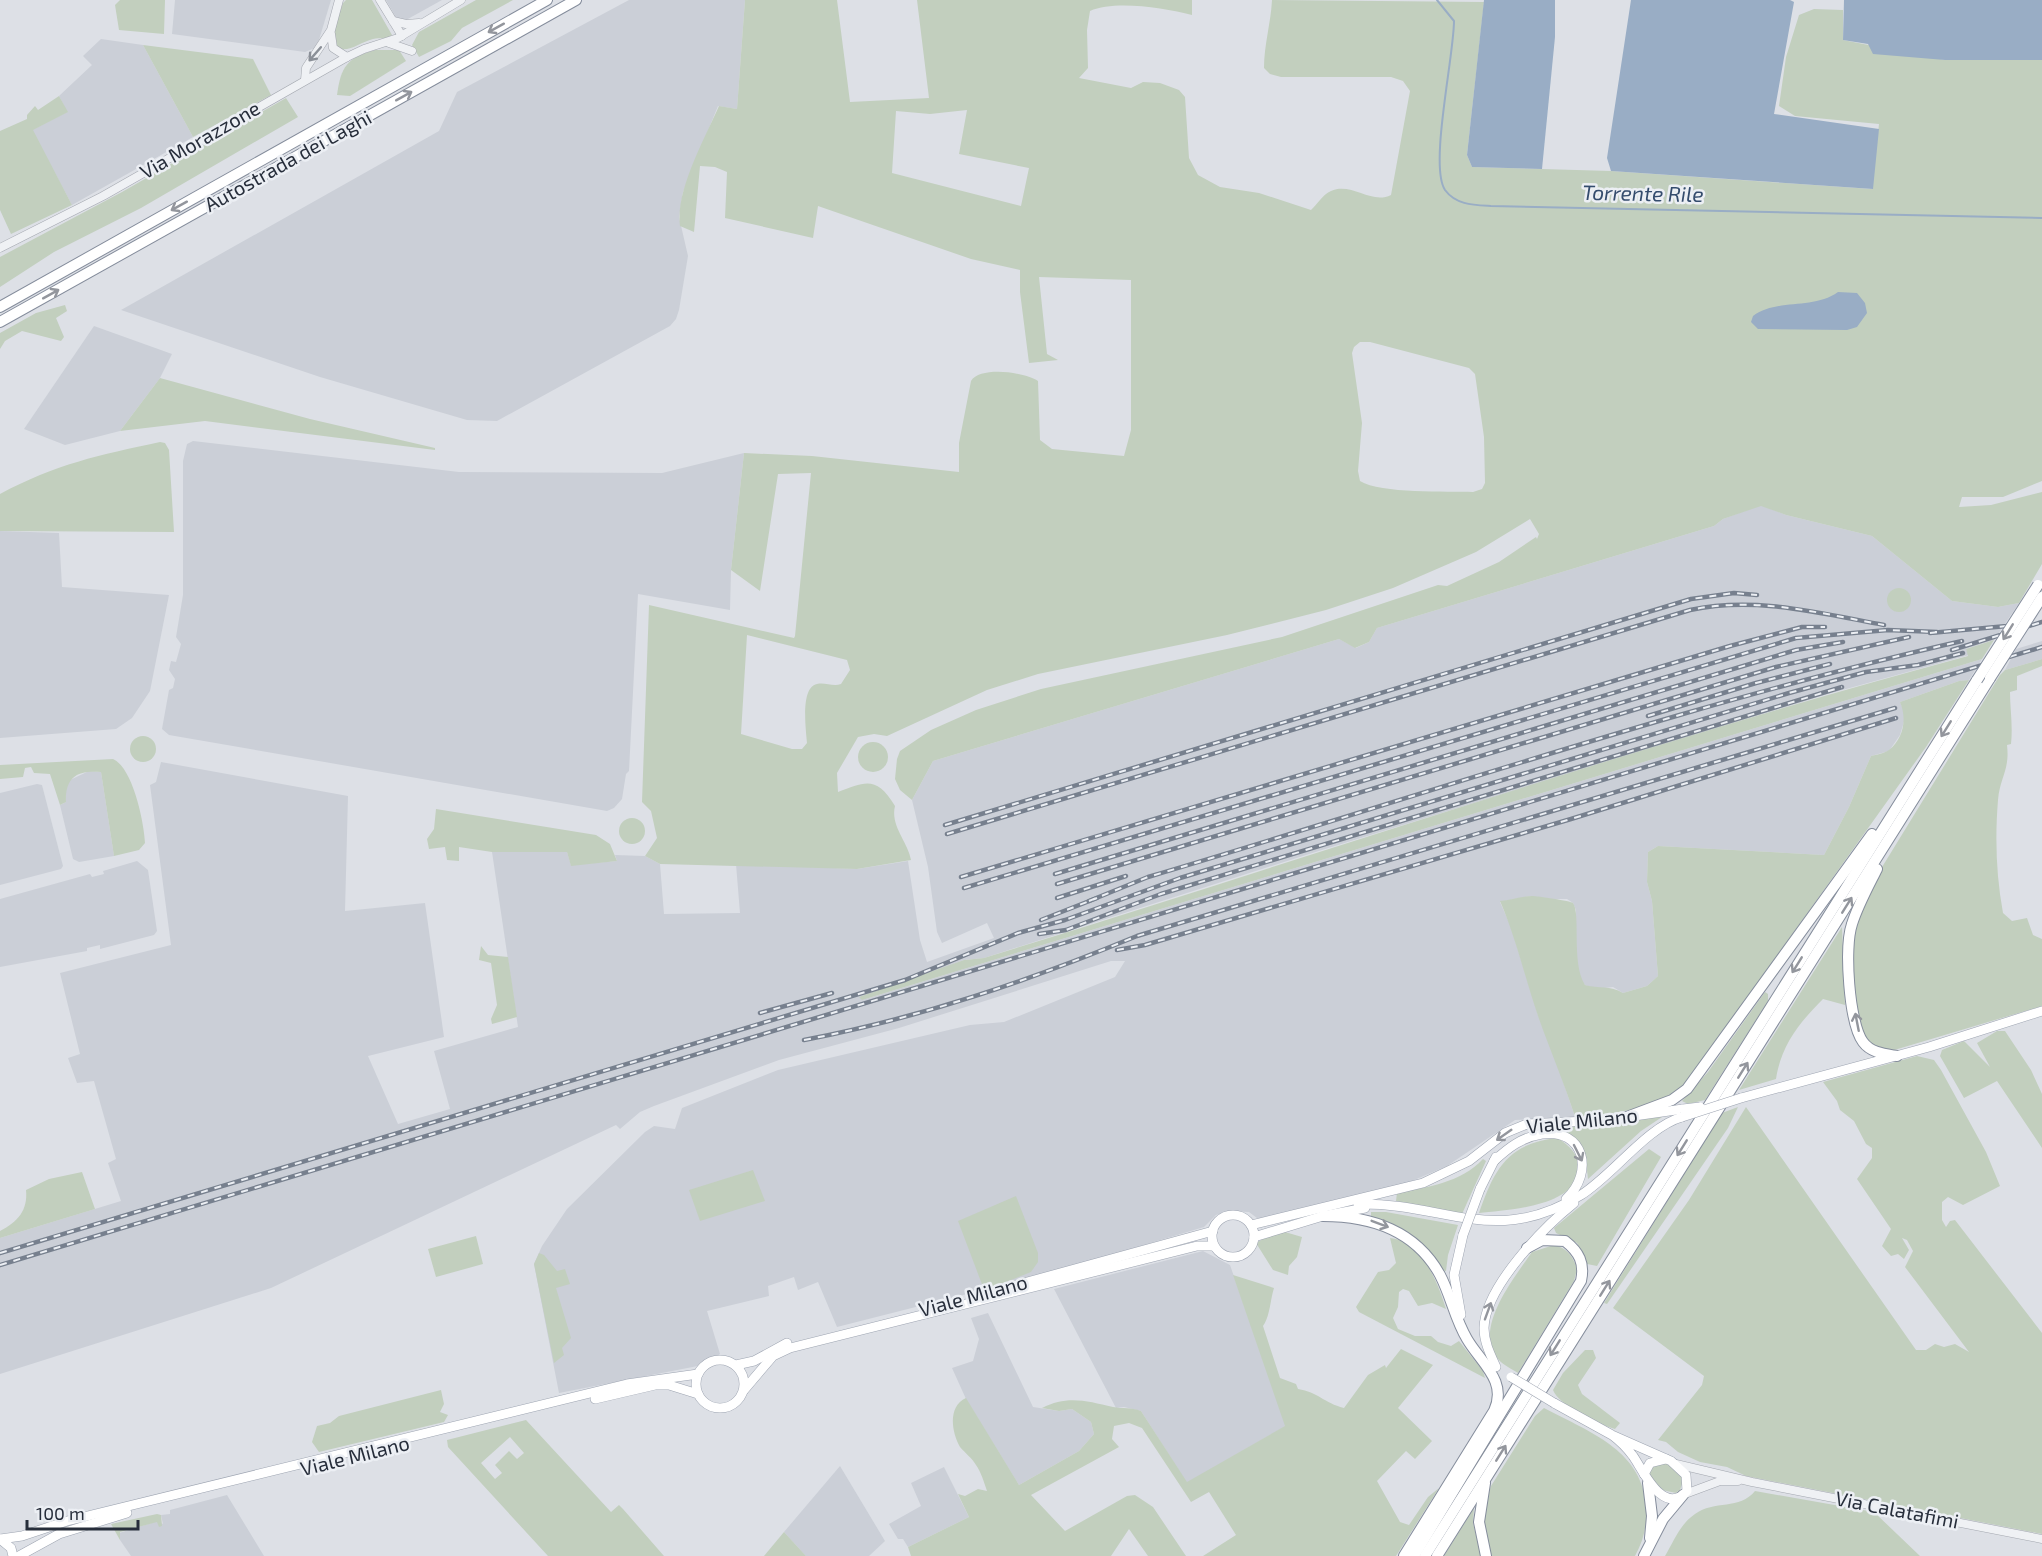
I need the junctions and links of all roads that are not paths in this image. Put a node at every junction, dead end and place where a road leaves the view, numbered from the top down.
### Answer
1 (339, 0) edge
2 (380, 0) edge
3 (461, 0) edge
4 (547, 0) edge
5 (576, 0) edge
6 (426, 20) junction
7 (393, 21) junction
8 (331, 30) junction
9 (402, 36) junction
10 (389, 43) junction
11 (412, 51) dead end
12 (347, 57) junction
13 (305, 80) junction
14 (0, 248) edge
15 (0, 307) edge
16 (0, 322) edge
17 (2040, 582) edge
18 (2042, 597) edge
19 (1913, 792) junction
20 (2042, 1011) edge
21 (1897, 1056) junction
22 (1682, 1113) junction
23 (1624, 1118) junction
24 (1559, 1123) junction
25 (1494, 1161) junction
26 (1591, 1188) junction
27 (1549, 1210) junction
28 (1322, 1213) junction
29 (1251, 1225) junction
30 (1213, 1231) junction
31 (1254, 1237) junction
32 (1215, 1246) junction
33 (1527, 1248) junction
34 (736, 1365) junction
35 (1496, 1367) junction
36 (698, 1374) junction
37 (744, 1390) junction
38 (698, 1394) junction
39 (1612, 1435) junction
40 (1673, 1462) junction
41 (1486, 1477) junction
42 (1646, 1479) junction
43 (1752, 1482) junction
44 (1684, 1495) junction
45 (0, 1539) edge
46 (2042, 1539) edge
47 (1647, 1552) edge
48 (13, 1556) edge
49 (19, 1556) edge
50 (1404, 1556) edge
51 (1414, 1556) edge
52 (1425, 1556) edge
53 (1437, 1556) edge
54 (1486, 1556) edge

1 - 8 street
2 - 7 street
3 - 6 street, Via Morazzone
4 -> 15 highway, Autostrada dei Laghi
16 -> 5 highway, Autostrada dei Laghi
6 - 7 street
6 - 9 street, Via Morazzone
7 - 9 street
8 - 12 street
8 -> 13 street
9 - 10 street, Via Morazzone
10 - 11 street
10 - 12 street, Via Morazzone
12 - 13 street, Via Morazzone
13 - 14 street, Via Morazzone
17 -> 19 highway, bridge
18 - 19 highway, bridge
21 -> 19 highway
19 - 23 highway
41 -> 19 highway
19 -> 52 highway
20 - 21 main road, Viale Milano
21 - 22 main road, Viale Milano, bridge
22 - 23 main road, Viale Milano
22 - 26 main road, Viale Milano
23 - 24 main road, Viale Milano
24 - 25 main road
24 -> 28 main road, Viale Milano
25 -> 27 main road
25 - 35 main road, bridge
26 - 27 main road, Viale Milano
26 - 33 main road
27 - 28 main road, Viale Milano
28 - 29 main road, Viale Milano
28 - 31 main road, Viale Milano
28 -> 50 highway
29 - 30 main road
29 - 31 main road
30 - 32 main road
30 - 34 main road, Viale Milano
31 - 32 main road
32 - 37 main road, Viale Milano
35 -> 33 main road
33 - 51 highway
34 - 36 main road
34 - 37 main road
35 - 39 main road, bridge
36 - 38 main road
36 - 45 main road, Viale Milano
37 - 38 main road
38 - 49 main road, Viale Milano
39 - 40 main road
39 - 42 main road
40 - 42 main road
40 - 43 street, Via Calatafimi
40 - 44 main road
41 - 53 highway
41 - 54 highway
42 - 44 main road
42 - 47 highway
43 - 44 street, Via Calatafimi
43 - 46 street, Via Calatafimi
44 - 47 highway
45 - 48 main road

